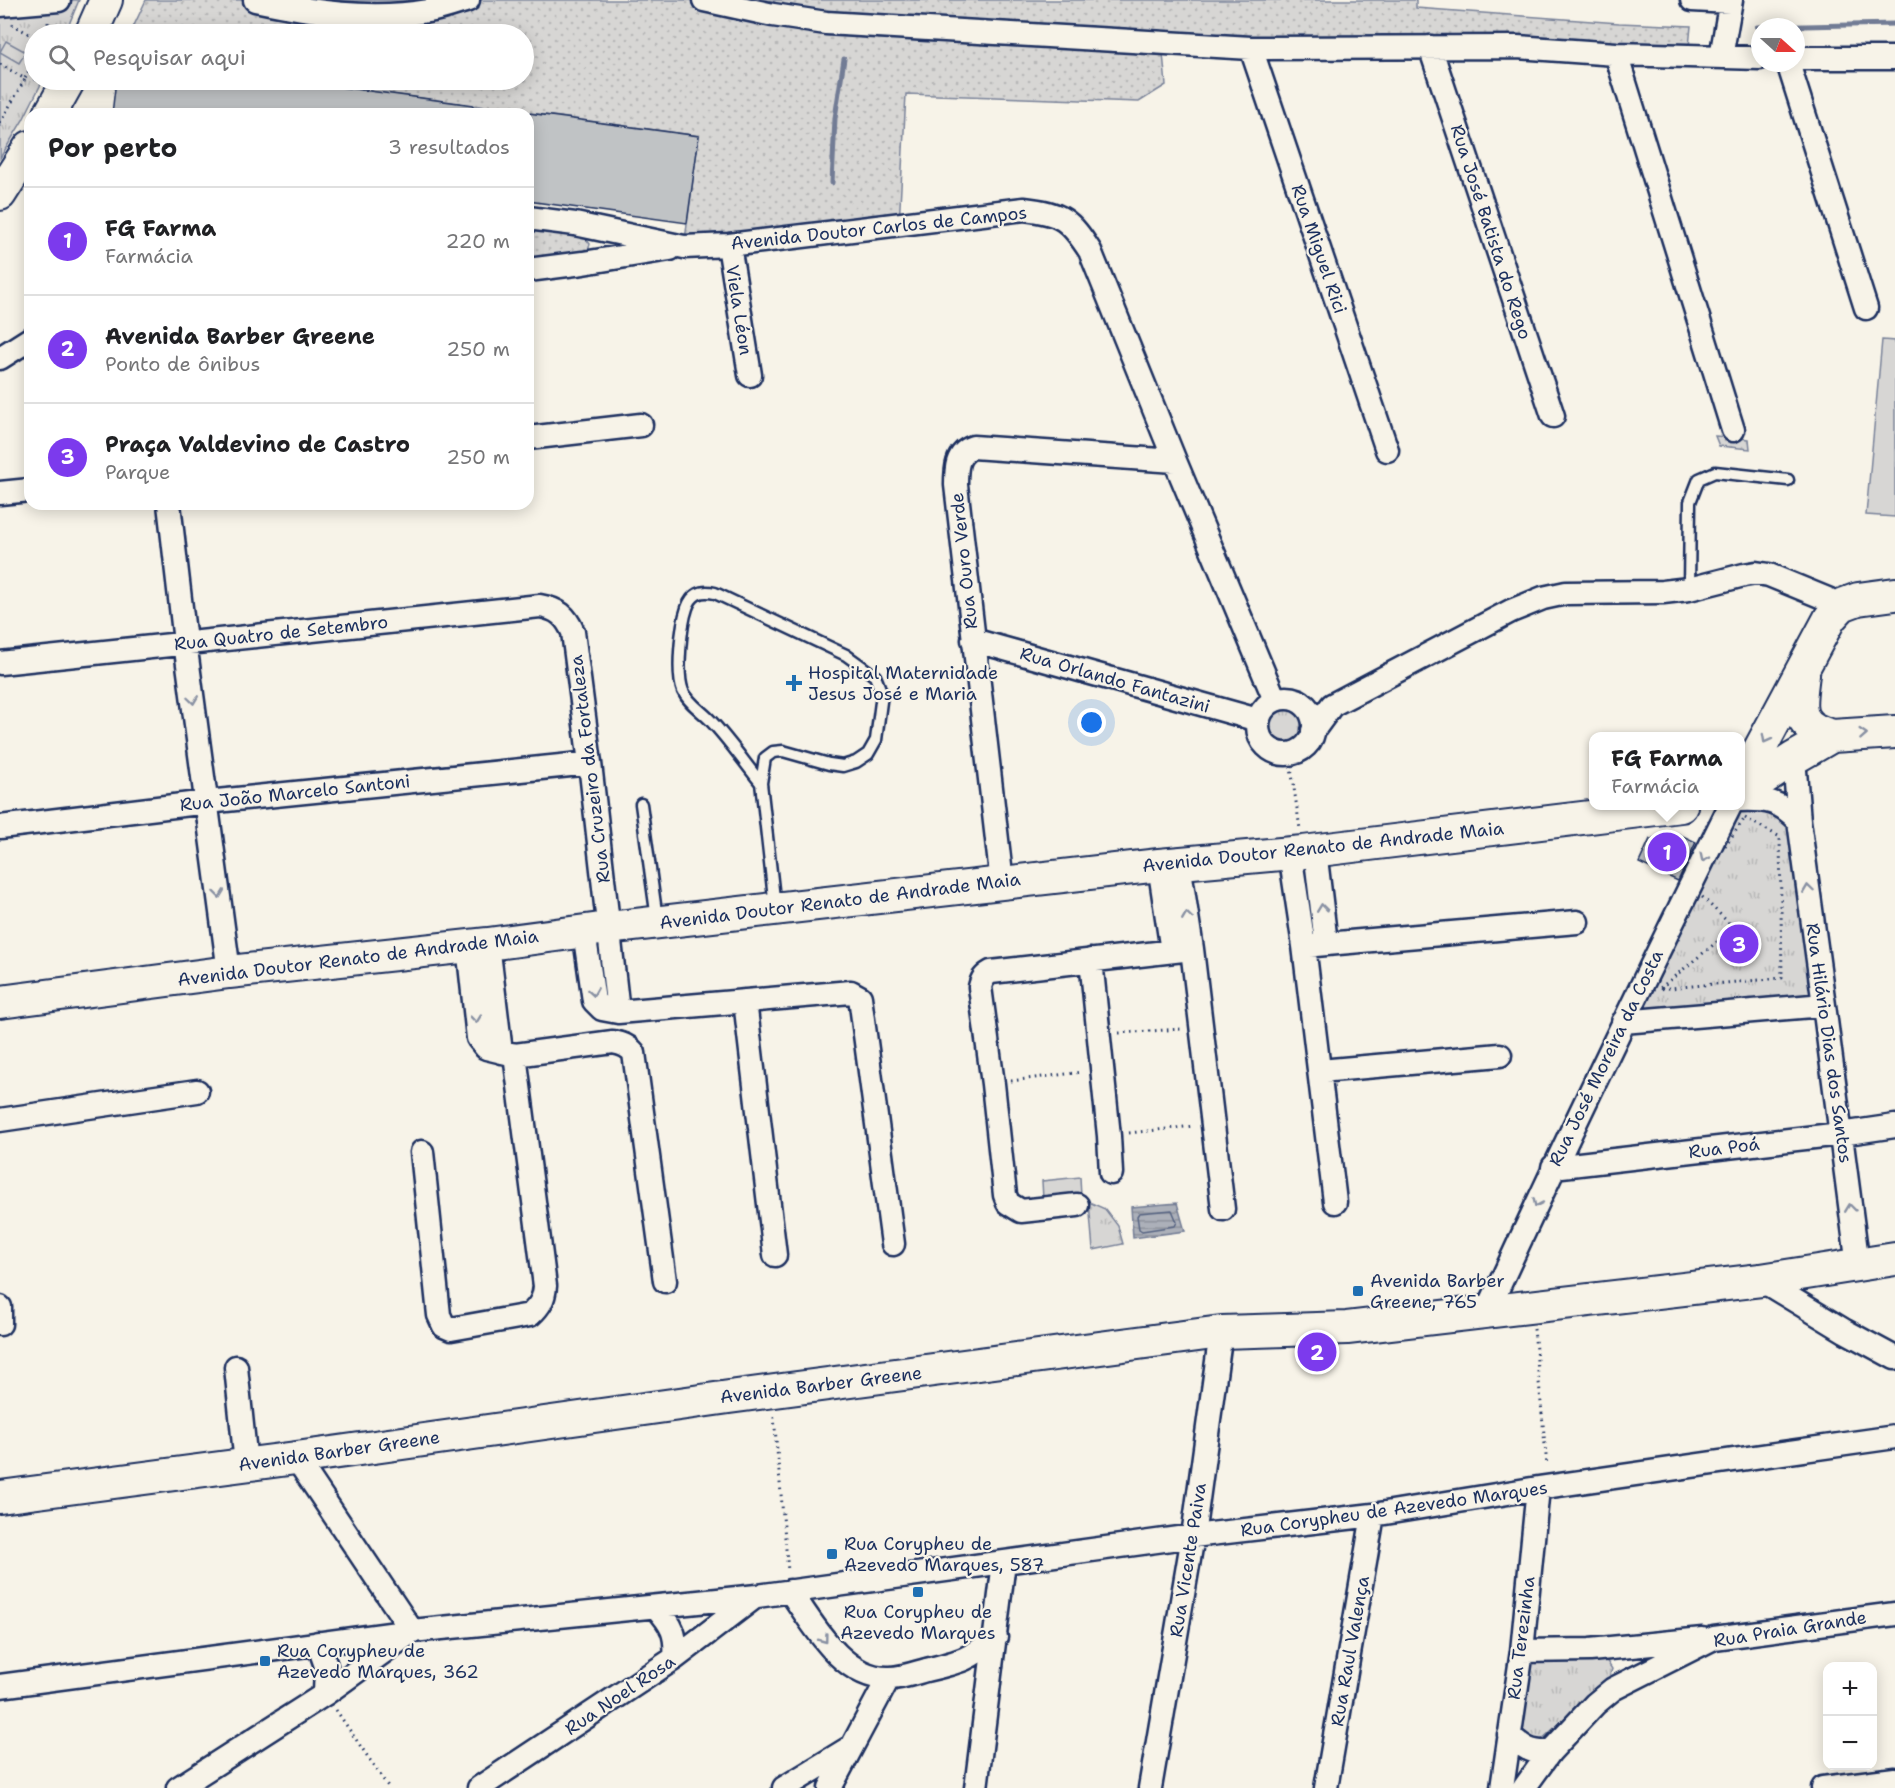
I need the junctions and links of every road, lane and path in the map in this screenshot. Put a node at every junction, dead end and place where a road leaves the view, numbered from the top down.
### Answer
1 (59, 0) edge
2 (106, 0) edge
3 (255, 0) edge
4 (468, 0) edge
5 (704, 0) edge
6 (1692, 0) edge
7 (1730, 1) edge
8 (4, 14) edge
9 (95, 24) edge
10 (24, 29) edge
11 (1430, 47) junction
12 (1251, 48) junction
13 (1616, 54) junction
14 (1721, 57) junction
15 (1751, 58) edge
16 (1805, 58) edge
17 (1895, 58) edge
18 (0, 64) edge
19 (1791, 72) edge
20 (24, 78) edge
21 (24, 81) edge
22 (63, 90) edge
23 (53, 108) edge
24 (0, 123) edge
25 (24, 157) edge
26 (0, 194) edge
27 (534, 219) edge
28 (575, 224) junction
29 (729, 245) junction
30 (684, 247) junction
31 (583, 264) junction
32 (534, 269) edge
33 (1866, 308) dead end
34 (24, 343) edge
35 (0, 358) edge
36 (750, 375) dead end
37 (1553, 416) dead end
38 (641, 425) dead end
39 (1733, 430) dead end
40 (534, 437) edge
41 (1387, 450) dead end
42 (1175, 461) junction
43 (1788, 480) dead end
44 (24, 491) edge
45 (0, 493) edge
46 (170, 510) edge
47 (1689, 589) junction
48 (1895, 594) edge
49 (1842, 605) junction
50 (561, 613) joint
51 (973, 640) junction
52 (185, 642) junction
53 (0, 663) edge
54 (1804, 669) junction
55 (1286, 700) junction
56 (1332, 705) junction
57 (1258, 720) junction
58 (1313, 730) junction
59 (1895, 732) edge
60 (1832, 736) junction
61 (1289, 754) junction
62 (1794, 758) junction
63 (590, 763) junction
64 (1745, 777) edge
65 (761, 783) junction
66 (1745, 791) edge
67 (1745, 800) edge
68 (207, 801) junction
69 (641, 804) dead end
70 (1648, 810) edge
71 (1728, 810) edge
72 (1799, 821) junction
73 (0, 827) edge
74 (1303, 852) junction
75 (1169, 864) junction
76 (1002, 883) junction
77 (1694, 889) joint
78 (775, 909) junction
79 (658, 922) junction
80 (1577, 922) dead end
81 (596, 930) junction
82 (1315, 944) junction
83 (478, 945) junction
84 (1182, 950) junction
85 (1091, 960) junction
86 (229, 972) junction
87 (745, 1001) junction
88 (0, 1002) edge
89 (1824, 1005) junction
90 (1623, 1022) junction
91 (1201, 1028) junction
92 (1099, 1034) junction
93 (508, 1054) junction
94 (1500, 1055) dead end
95 (1102, 1070) junction
96 (1320, 1071) junction
97 (993, 1084) junction
98 (197, 1091) dead end
99 (0, 1120) edge
100 (1212, 1124) junction
101 (1895, 1126) edge
102 (1841, 1134) junction
103 (1109, 1136) junction
104 (422, 1152) dead end
105 (1553, 1167) junction
106 (1111, 1173) dead end
107 (1335, 1202) dead end
108 (1077, 1205) dead end
109 (1223, 1209) dead end
110 (893, 1244) dead end
111 (775, 1255) dead end
112 (1895, 1258) edge
113 (1857, 1266) junction
114 (1761, 1280) junction
115 (665, 1281) dead end
116 (1532, 1306) junction
117 (0, 1307) edge
118 (1487, 1312) junction
119 (0, 1324) edge
120 (1221, 1332) junction
121 (1895, 1358) edge
122 (236, 1367) dead end
123 (772, 1391) junction
124 (1895, 1437) edge
125 (296, 1458) junction
126 (246, 1464) junction
127 (1544, 1488) junction
128 (0, 1497) edge
129 (1373, 1515) junction
130 (1193, 1536) junction
131 (1004, 1562) junction
132 (790, 1591) junction
133 (757, 1596) junction
134 (656, 1607) junction
135 (1895, 1614) edge
136 (412, 1631) junction
137 (996, 1637) junction
138 (1714, 1638) junction
139 (318, 1642) junction
140 (1590, 1650) junction
141 (1522, 1651) junction
142 (675, 1658) junction
143 (962, 1661) junction
144 (859, 1670) junction
145 (888, 1679) junction
146 (0, 1686) edge
147 (1613, 1689) junction
148 (325, 1694) junction
149 (984, 1723) junction
150 (1509, 1735) junction
151 (854, 1742) junction
152 (1550, 1752) junction
153 (1895, 1779) edge
154 (178, 1788) edge
155 (389, 1788) edge
156 (479, 1788) edge
157 (784, 1788) edge
158 (830, 1788) edge
159 (976, 1788) edge
160 (1150, 1788) edge
161 (1326, 1788) edge
162 (1502, 1788) edge
163 (1524, 1788) edge
164 (1825, 1788) edge

1 - 8 street
2 - 9 street
3 - 4 street
5 - 12 street
6 - 7 street
7 - 14 street
8 - 10 path
11 - 12 street
11 - 13 street
11 - 37 street, Rua José Batista do Rego
12 - 41 street, Rua Miguel Rici
13 - 14 street
13 - 39 street
14 - 15 street
16 - 17 street
18 - 20 path
19 - 33 street
21 - 24 path
22 - 23 street
25 - 26 street
27 - 28 street, Avenida Doutor Carlos de Campos
28 - 30 street, Avenida Doutor Carlos de Campos
28 - 31 street
29 - 30 street, Avenida Doutor Carlos de Campos
29 - 36 street, Viela Léon
29 - 42 street, Avenida Doutor Carlos de Campos
30 - 31 street
31 - 32 street
34 - 35 street
38 - 40 street
42 - 51 street, Rua Ouro Verde
42 - 55 street, Avenida Doutor Carlos de Campos
43 - 47 lane
44 - 45 street
46 - 52 street
47 - 49 street
47 - 56 street
48 - 49 street
49 - 54 street
50 - 52 street, Rua Quatro de Setembro
50 - 63 street, Rua Cruzeiro da Fortaleza
51 - 57 street, Rua Orlando Fantazini
51 - 76 street, Rua Ouro Verde
52 - 53 street, Rua Quatro de Setembro
52 -> 68 street
54 - 60 street
54 -> 64 street
55 - 56 street
55 - 57 street
55 - 58 street
56 - 58 street
57 - 61 street
58 - 61 street
60 -> 59 street
60 - 62 street
61 - 74 path
62 - 66 street
62 - 72 street, Rua Hilário Dias dos Santos
63 - 68 street, Rua João Marcelo Santoni
63 - 81 street, Rua Cruzeiro da Fortaleza
65 - 65 lane
65 - 78 lane
67 - 72 street
68 - 73 street, Rua João Marcelo Santoni
68 -> 86 street
69 - 79 lane
70 - 74 street, Avenida Doutor Renato de Andrade Maia
71 -> 90 street, Rua José Moreira da Costa
89 -> 72 street, Rua Hilário Dias dos Santos
74 - 75 street, Avenida Doutor Renato de Andrade Maia
74 - 82 street
75 - 76 street, Avenida Doutor Renato de Andrade Maia
75 - 84 street
76 - 78 street, Avenida Doutor Renato de Andrade Maia
77 - 77 path
78 - 79 street, Avenida Doutor Renato de Andrade Maia
79 - 81 street, Avenida Doutor Renato de Andrade Maia
80 - 82 street
81 - 83 street, Avenida Doutor Renato de Andrade Maia
81 - 87 street, Rua Cruzeiro da Fortaleza
82 - 96 street
83 - 86 street, Avenida Doutor Renato de Andrade Maia
83 - 93 street
84 - 85 street
84 - 91 street
85 - 92 street
85 - 97 street
86 - 88 street, Avenida Doutor Renato de Andrade Maia
87 - 110 street
87 - 111 street
89 - 90 street
89 - 102 street, Rua Hilário Dias dos Santos
90 - 105 street, Rua José Moreira da Costa
91 - 92 path
91 - 100 street
92 - 95 street
93 - 104 street
93 - 115 street
94 - 96 street
95 - 97 path
95 - 103 street
96 - 107 street
97 - 108 street
98 - 99 street
100 - 103 path
100 - 109 street
101 - 102 street, Rua Poá
102 - 105 street, Rua Poá
113 -> 102 street, Rua Hilário Dias dos Santos
103 - 106 street
105 -> 118 street, Rua José Moreira da Costa
112 - 113 street, Avenida Barber Greene
113 - 114 street, Avenida Barber Greene
114 - 116 street, Avenida Barber Greene
114 - 121 street
116 - 118 street, Avenida Barber Greene
116 - 127 path
117 - 119 street
118 - 120 street, Avenida Barber Greene
120 - 123 street, Avenida Barber Greene
120 - 130 street, Rua Vicente Paiva
122 - 126 street
123 - 125 street, Avenida Barber Greene
123 - 132 path
124 - 127 street, Rua Corypheu de Azevedo Marques
125 - 126 street, Avenida Barber Greene
125 - 136 street
126 - 128 street, Avenida Barber Greene
127 - 129 street, Rua Corypheu de Azevedo Marques
127 - 141 street, Rua Terezinha
129 - 130 street, Rua Corypheu de Azevedo Marques
129 - 161 street, Rua Raul Valença
130 - 131 street, Rua Corypheu de Azevedo Marques
130 - 160 street, Rua Vicente Paiva
131 - 132 street, Rua Corypheu de Azevedo Marques
131 - 137 street
132 - 133 street, Rua Corypheu de Azevedo Marques
132 -> 144 street
133 - 134 street, Rua Corypheu de Azevedo Marques
133 - 142 street, Rua Noel Rosa
134 - 136 street, Rua Corypheu de Azevedo Marques
134 - 142 street
135 - 138 street, Rua Praia Grande
136 - 139 street, Rua Corypheu de Azevedo Marques
136 - 148 street
137 - 143 street
137 - 149 street
138 - 140 street
138 - 147 street, Rua Praia Grande
139 - 146 street, Rua Corypheu de Azevedo Marques
139 - 148 street
140 - 141 street
140 - 147 street
141 - 150 street, Rua Terezinha
142 - 156 street, Rua Noel Rosa
143 - 145 street
143 - 149 street
144 - 145 street
144 - 151 street
145 - 151 street
147 - 152 street, Rua Praia Grande
148 - 154 street
148 - 155 path
149 - 159 street
150 - 152 street
150 - 162 street, Rua Terezinha
151 - 157 street
151 - 158 street
152 - 163 street, Rua Praia Grande
153 - 164 street

